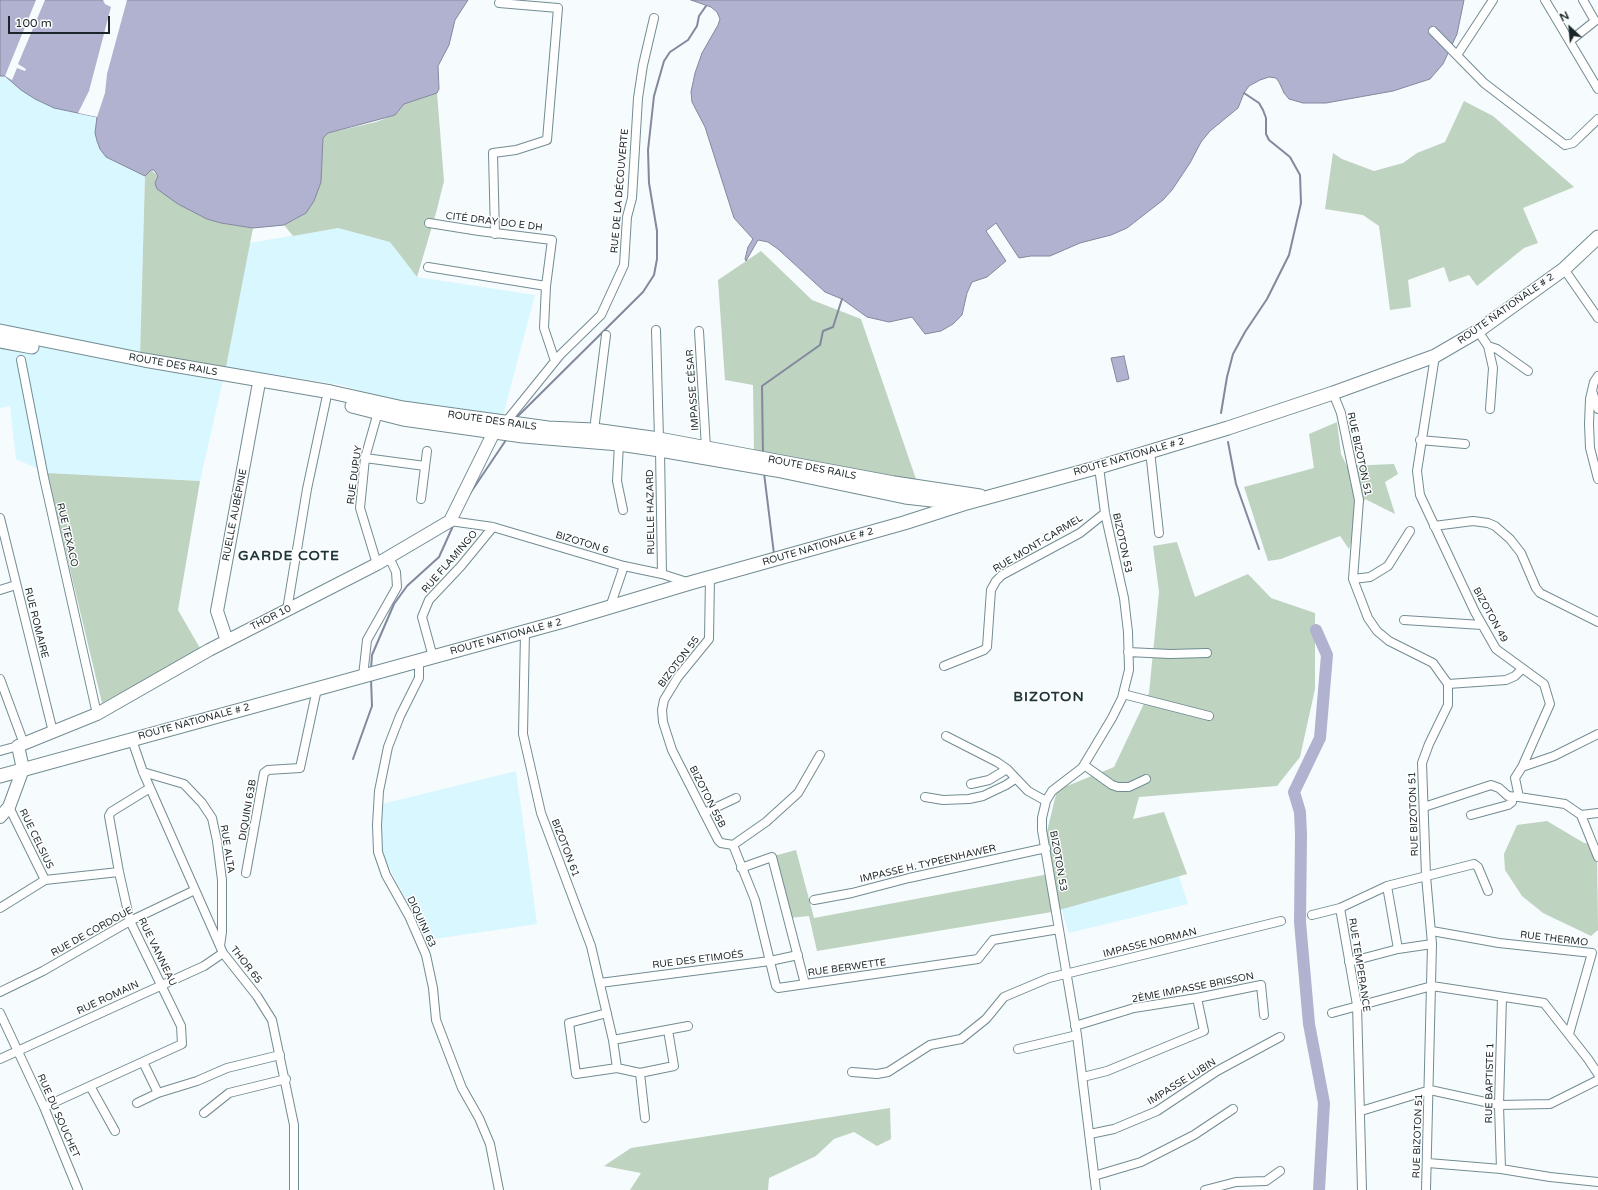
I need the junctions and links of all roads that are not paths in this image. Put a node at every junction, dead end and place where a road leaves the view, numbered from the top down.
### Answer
1 (1493, 0) edge
2 (1545, 0) edge
3 (1583, 0) edge
4 (499, 3) dead end
5 (654, 18) dead end
6 (1433, 30) dead end
7 (1570, 41) junction
8 (1457, 55) junction
9 (1598, 89) edge
10 (1598, 119) edge
11 (429, 223) dead end
12 (495, 234) junction
13 (1596, 242) edge
14 (428, 267) dead end
15 (1564, 269) junction
16 (546, 286) junction
17 (1598, 318) edge
18 (656, 330) dead end
19 (0, 331) edge
20 (699, 331) dead end
21 (1478, 331) junction
22 (606, 335) dead end
23 (0, 341) edge
24 (1488, 346) junction
25 (1435, 356) junction
26 (21, 360) dead end
27 (555, 361) junction
28 (1528, 371) dead end
29 (1598, 376) edge
30 (258, 388) junction
31 (1591, 390) junction
32 (1333, 393) junction
33 (326, 400) junction
34 (1490, 409) dead end
35 (1598, 409) edge
36 (378, 412) junction
37 (500, 429) junction
38 (594, 430) junction
39 (524, 431) junction
40 (1420, 440) junction
41 (619, 444) junction
42 (1465, 444) dead end
43 (660, 445) junction
44 (706, 448) junction
45 (427, 451) dead end
46 (1150, 451) junction
47 (366, 458) junction
48 (755, 462) junction
49 (425, 466) junction
50 (776, 466) junction
51 (1099, 467) junction
52 (1598, 479) edge
53 (905, 497) junction
54 (986, 497) junction
55 (421, 499) dead end
56 (963, 504) junction
57 (623, 510) dead end
58 (1105, 513) junction
59 (0, 518) edge
60 (450, 521) junction
61 (904, 523) junction
62 (1434, 526) junction
63 (494, 527) junction
64 (1410, 531) dead end
65 (1159, 533) dead end
66 (389, 557) junction
67 (377, 564) junction
68 (624, 566) junction
69 (662, 574) junction
70 (710, 577) junction
71 (1353, 579) junction
72 (690, 583) junction
73 (16, 585) junction
74 (0, 590) edge
75 (610, 608) junction
76 (287, 610) junction
77 (1404, 620) dead end
78 (1598, 622) edge
79 (1482, 625) junction
80 (525, 632) junction
81 (227, 641) junction
82 (1128, 652) junction
83 (1207, 653) dead end
84 (433, 656) junction
85 (419, 661) junction
86 (944, 666) dead end
87 (1522, 669) junction
88 (363, 676) junction
89 (0, 679) edge
90 (1448, 684) junction
91 (317, 689) junction
92 (1123, 694) junction
93 (662, 710) joint
94 (98, 714) junction
95 (1209, 716) dead end
96 (53, 732) junction
97 (1598, 734) edge
98 (946, 736) dead end
99 (132, 740) junction
100 (21, 745) junction
101 (0, 751) edge
102 (820, 755) dead end
103 (1084, 765) junction
104 (1522, 768) junction
105 (1007, 769) junction
106 (23, 770) junction
107 (143, 772) junction
108 (0, 776) edge
109 (1014, 778) junction
110 (1146, 779) dead end
111 (971, 784) dead end
112 (150, 788) junction
113 (925, 797) dead end
114 (1516, 797) junction
115 (736, 798) dead end
116 (1046, 801) junction
117 (9, 807) junction
118 (1424, 807) junction
119 (704, 813) junction
120 (1598, 813) edge
121 (1471, 815) dead end
122 (1580, 815) junction
123 (0, 817) edge
124 (733, 845) junction
125 (1046, 848) junction
126 (1598, 857) edge
127 (741, 868) junction
128 (118, 872) junction
129 (246, 873) dead end
130 (1426, 876) junction
131 (45, 880) junction
132 (1387, 886) junction
133 (195, 890) junction
134 (1488, 891) dead end
135 (814, 900) dead end
136 (0, 908) edge
137 (1340, 908) junction
138 (1312, 915) dead end
139 (130, 921) junction
140 (1281, 921) dead end
141 (1059, 929) junction
142 (1432, 931) junction
143 (1432, 944) junction
144 (221, 949) junction
145 (1398, 949) junction
146 (798, 955) junction
147 (770, 961) junction
148 (1349, 962) junction
149 (1068, 974) junction
150 (600, 983) junction
151 (161, 984) junction
152 (805, 984) junction
153 (1432, 986) junction
154 (0, 992) edge
155 (1502, 997) junction
156 (1197, 998) junction
157 (1357, 1005) junction
158 (1332, 1012) dead end
159 (0, 1013) edge
160 (607, 1013) junction
161 (1264, 1015) dead end
162 (688, 1026) dead end
163 (1075, 1026) junction
164 (668, 1030) junction
165 (1569, 1034) junction
166 (1077, 1035) junction
167 (1280, 1037) dead end
168 (613, 1040) junction
169 (1018, 1049) dead end
170 (17, 1051) junction
171 (280, 1055) junction
172 (0, 1059) edge
173 (143, 1062) junction
174 (617, 1068) junction
175 (852, 1072) dead end
176 (640, 1073) junction
177 (1598, 1074) edge
178 (1083, 1077) junction
179 (286, 1079) junction
180 (1598, 1080) edge
181 (90, 1086) junction
182 (1430, 1090) junction
183 (158, 1093) junction
184 (137, 1103) dead end
185 (1499, 1105) junction
186 (44, 1107) junction
187 (1233, 1109) dead end
188 (1360, 1111) junction
189 (204, 1113) dead end
190 (645, 1118) dead end
191 (115, 1131) dead end
192 (1090, 1134) junction
193 (1428, 1163) junction
194 (1502, 1169) junction
195 (1280, 1171) dead end
196 (1094, 1176) junction
197 (1598, 1182) edge
198 (78, 1190) edge
199 (294, 1190) edge
200 (499, 1190) edge
201 (1096, 1190) edge
202 (1211, 1190) edge
203 (1362, 1190) edge
204 (1426, 1190) edge

1 - 8 street
2 - 7 street
3 - 7 street
4 - 12 street
5 - 27 street, RUE DE LA DÉCOUVERTE
6 - 8 street
7 - 9 street
8 - 10 street
11 - 12 street, CITÉ DRAY DO E DH
12 - 16 street, CITÉ DRAY DO E DH
13 - 15 main road, ROUTE NATIONALE # 2
14 - 16 street
15 - 17 street
15 - 21 main road, ROUTE NATIONALE # 2
16 - 27 street, CITÉ DRAY DO E DH
18 - 43 street, RUELLE HAZARD
19 - 37 main road, ROUTE DES RAILS
20 - 44 street, IMPASSE CÉSAR
21 - 24 street
21 - 25 main road, ROUTE NATIONALE # 2
22 - 38 street
23 - 30 main road, ROUTE DES RAILS
24 - 28 street
24 - 34 street
25 - 32 main road, ROUTE NATIONALE # 2
25 - 40 street, BIZOTON 49
26 - 94 street, RUE TEXACO
27 - 37 street, RUE DE LA DÉCOUVERTE
29 - 31 street
30 - 33 main road, ROUTE DES RAILS
30 - 81 street, RUELLE AUBÉPINE
31 - 35 street
31 - 52 street
32 - 46 main road, ROUTE NATIONALE # 2
32 - 71 street, RUE BIZOTON 51
33 - 36 main road, ROUTE DES RAILS
33 - 76 street
36 - 37 main road, ROUTE DES RAILS
36 - 47 street, RUE DUPUY
37 - 39 main road, ROUTE DES RAILS
37 - 60 street
38 - 39 main road, ROUTE DES RAILS
38 - 43 main road, ROUTE DES RAILS
39 - 41 main road, ROUTE DES RAILS
40 - 42 street
40 - 62 street, BIZOTON 49
41 - 43 main road, ROUTE DES RAILS
41 - 57 street
43 - 44 main road, ROUTE DES RAILS
43 - 48 main road, ROUTE DES RAILS
43 - 69 street, RUELLE HAZARD
44 - 48 main road, ROUTE DES RAILS
45 - 49 street
46 - 51 main road, ROUTE NATIONALE # 2
46 - 65 street
47 - 49 street
47 - 67 street, RUE DUPUY
48 - 50 main road, ROUTE DES RAILS
49 - 55 street
50 - 53 main road, ROUTE DES RAILS
50 - 54 main road, ROUTE DES RAILS
51 - 54 main road, ROUTE NATIONALE # 2
51 - 58 street, BIZOTON 53
53 - 56 main road, ROUTE DES RAILS
53 - 61 main road
54 - 56 main road, ROUTE NATIONALE # 2
56 - 61 main road, ROUTE NATIONALE # 2
58 - 82 street, BIZOTON 53
58 - 86 street, RUE MONT-CARMEL
59 - 73 street, RUE ROMAIRE
60 - 63 street, BIZOTON 6
60 - 66 street, THOR 10
61 - 70 main road, ROUTE NATIONALE # 2
62 - 78 street
62 - 79 street, BIZOTON 49
63 - 68 street, BIZOTON 6
63 - 84 street, RUE FLAMINGO
64 - 71 street
66 - 67 street, THOR 10
66 - 88 street
67 - 76 street, THOR 10
68 - 69 street, BIZOTON 6
68 - 75 street
69 - 72 street, BIZOTON 6
70 - 72 main road, ROUTE NATIONALE # 2
70 - 93 street, BIZOTON 55
71 - 90 street, RUE BIZOTON 51
72 - 75 main road, ROUTE NATIONALE # 2
73 - 74 street
73 - 96 street, RUE ROMAIRE
75 - 80 main road, ROUTE NATIONALE # 2
76 - 81 street, THOR 10
77 - 79 street
79 - 87 street, BIZOTON 49
80 - 84 main road, ROUTE NATIONALE # 2
80 - 150 street, BIZOTON 61
81 - 94 street, THOR 10
82 - 83 street
82 - 92 street, BIZOTON 53
84 - 85 main road, ROUTE NATIONALE # 2
85 - 88 main road, ROUTE NATIONALE # 2
85 - 200 street, DIQUINI 63
87 - 90 street
87 - 104 street, BIZOTON 49
88 - 91 main road, ROUTE NATIONALE # 2
89 - 100 street
90 - 118 street, RUE BIZOTON 51
91 - 99 main road, ROUTE NATIONALE # 2
91 - 129 street, DIQUINI 63B
92 - 95 street
92 - 103 street, BIZOTON 53
93 - 119 street, BIZOTON 55B
94 - 96 street, THOR 10
96 - 100 street, THOR 10
97 - 104 street
98 - 105 street
99 - 106 main road, ROUTE NATIONALE # 2
99 - 107 street, THOR 65
100 - 101 street, THOR 10
100 - 106 street
102 - 124 street
103 - 110 street
103 - 116 street, BIZOTON 53
104 - 114 street, BIZOTON 49
105 - 109 street
105 - 111 street
106 - 108 main road, ROUTE NATIONALE # 2
106 - 117 street
107 - 112 street, THOR 65
107 - 144 street, RUE ALTA
109 - 113 street
109 - 116 street
112 - 128 street, RUE VANNEAU
112 - 133 street, THOR 65
114 - 118 street
114 - 121 street
114 - 122 street
115 - 119 street
116 - 125 street, BIZOTON 53
117 - 123 street
117 - 131 street, RUE CELSIUS
118 - 130 street, RUE BIZOTON 51
119 - 124 street, BIZOTON 55B
120 - 122 street
122 - 126 street
124 - 127 street, RUE BERWETTE
125 - 135 street, IMPASSE H. TYPEENHAWER
125 - 141 street, BIZOTON 53
127 - 146 street
127 - 147 street, RUE BERWETTE
128 - 131 street
128 - 139 street, RUE VANNEAU
130 - 132 street, RUE TEMPERANCE
130 - 134 street, RUE TEMPERANCE
130 - 142 street, RUE BIZOTON 51
131 - 136 street
132 - 137 street, RUE TEMPERANCE
132 - 145 street
133 - 139 street, RUE DE CORDOUE
133 - 144 street, THOR 65
137 - 138 street
137 - 148 street, RUE TEMPERANCE
139 - 151 street, RUE VANNEAU
139 - 154 street, RUE DE CORDOUE
140 - 149 street, IMPASSE NORMAN
141 - 149 street, BIZOTON 53
141 - 152 street, RUE BERWETTE
142 - 143 street, RUE BIZOTON 51
142 - 165 street, RUE THERMO
143 - 145 street
143 - 153 street, RUE BIZOTON 51
144 - 151 street, RUE ROMAIN
144 - 171 street, THOR 65
145 - 148 street
146 - 147 street, RUE DES ETIMOÉS
146 - 152 street
147 - 150 street, RUE DES ETIMOÉS
147 - 152 street, RUE BERWETTE
148 - 157 street, RUE TEMPERANCE
149 - 163 street, BIZOTON 53
149 - 175 street, IMPASSE NORMAN
150 - 160 street, BIZOTON 61
151 - 170 street, RUE ROMAIN
151 - 173 street, RUE VANNEAU
153 - 155 street
153 - 157 street
153 - 182 street, RUE BIZOTON 51
155 - 165 street
155 - 185 street, RUE BAPTISTE 1
156 - 161 street, 2ÈME IMPASSE BRISSON
156 - 163 street, 2ÈME IMPASSE BRISSON
156 - 178 street
157 - 158 street
157 - 188 street, RUE TEMPERANCE
159 - 170 street, RUE DU SOUCHET
160 - 168 street, BIZOTON 61
160 - 174 street
162 - 164 street
163 - 166 street, BIZOTON 53
164 - 168 street
164 - 176 street
165 - 177 street
166 - 169 street
166 - 178 street, BIZOTON 53
167 - 192 street, IMPASSE LUBIN
168 - 174 street, BIZOTON 61
170 - 172 street, RUE ROMAIN
170 - 186 street, RUE DU SOUCHET
171 - 179 street, THOR 65
171 - 183 street
173 - 181 street, RUE VANNEAU
173 - 183 street
174 - 176 street
176 - 190 street
178 - 192 street, BIZOTON 53
179 - 189 street
179 - 199 street, THOR 65
180 - 185 street
181 - 186 street, RUE VANNEAU
181 - 191 street
182 - 185 street
182 - 188 street
182 - 193 street, RUE BIZOTON 51
183 - 184 street
185 - 194 street, RUE BAPTISTE 1
186 - 198 street, RUE DU SOUCHET
187 - 196 street
188 - 203 street, RUE TEMPERANCE
192 - 196 street, BIZOTON 53
193 - 194 street
193 - 204 street, RUE BIZOTON 51
194 - 197 street
195 - 202 street
196 - 201 street, BIZOTON 53

